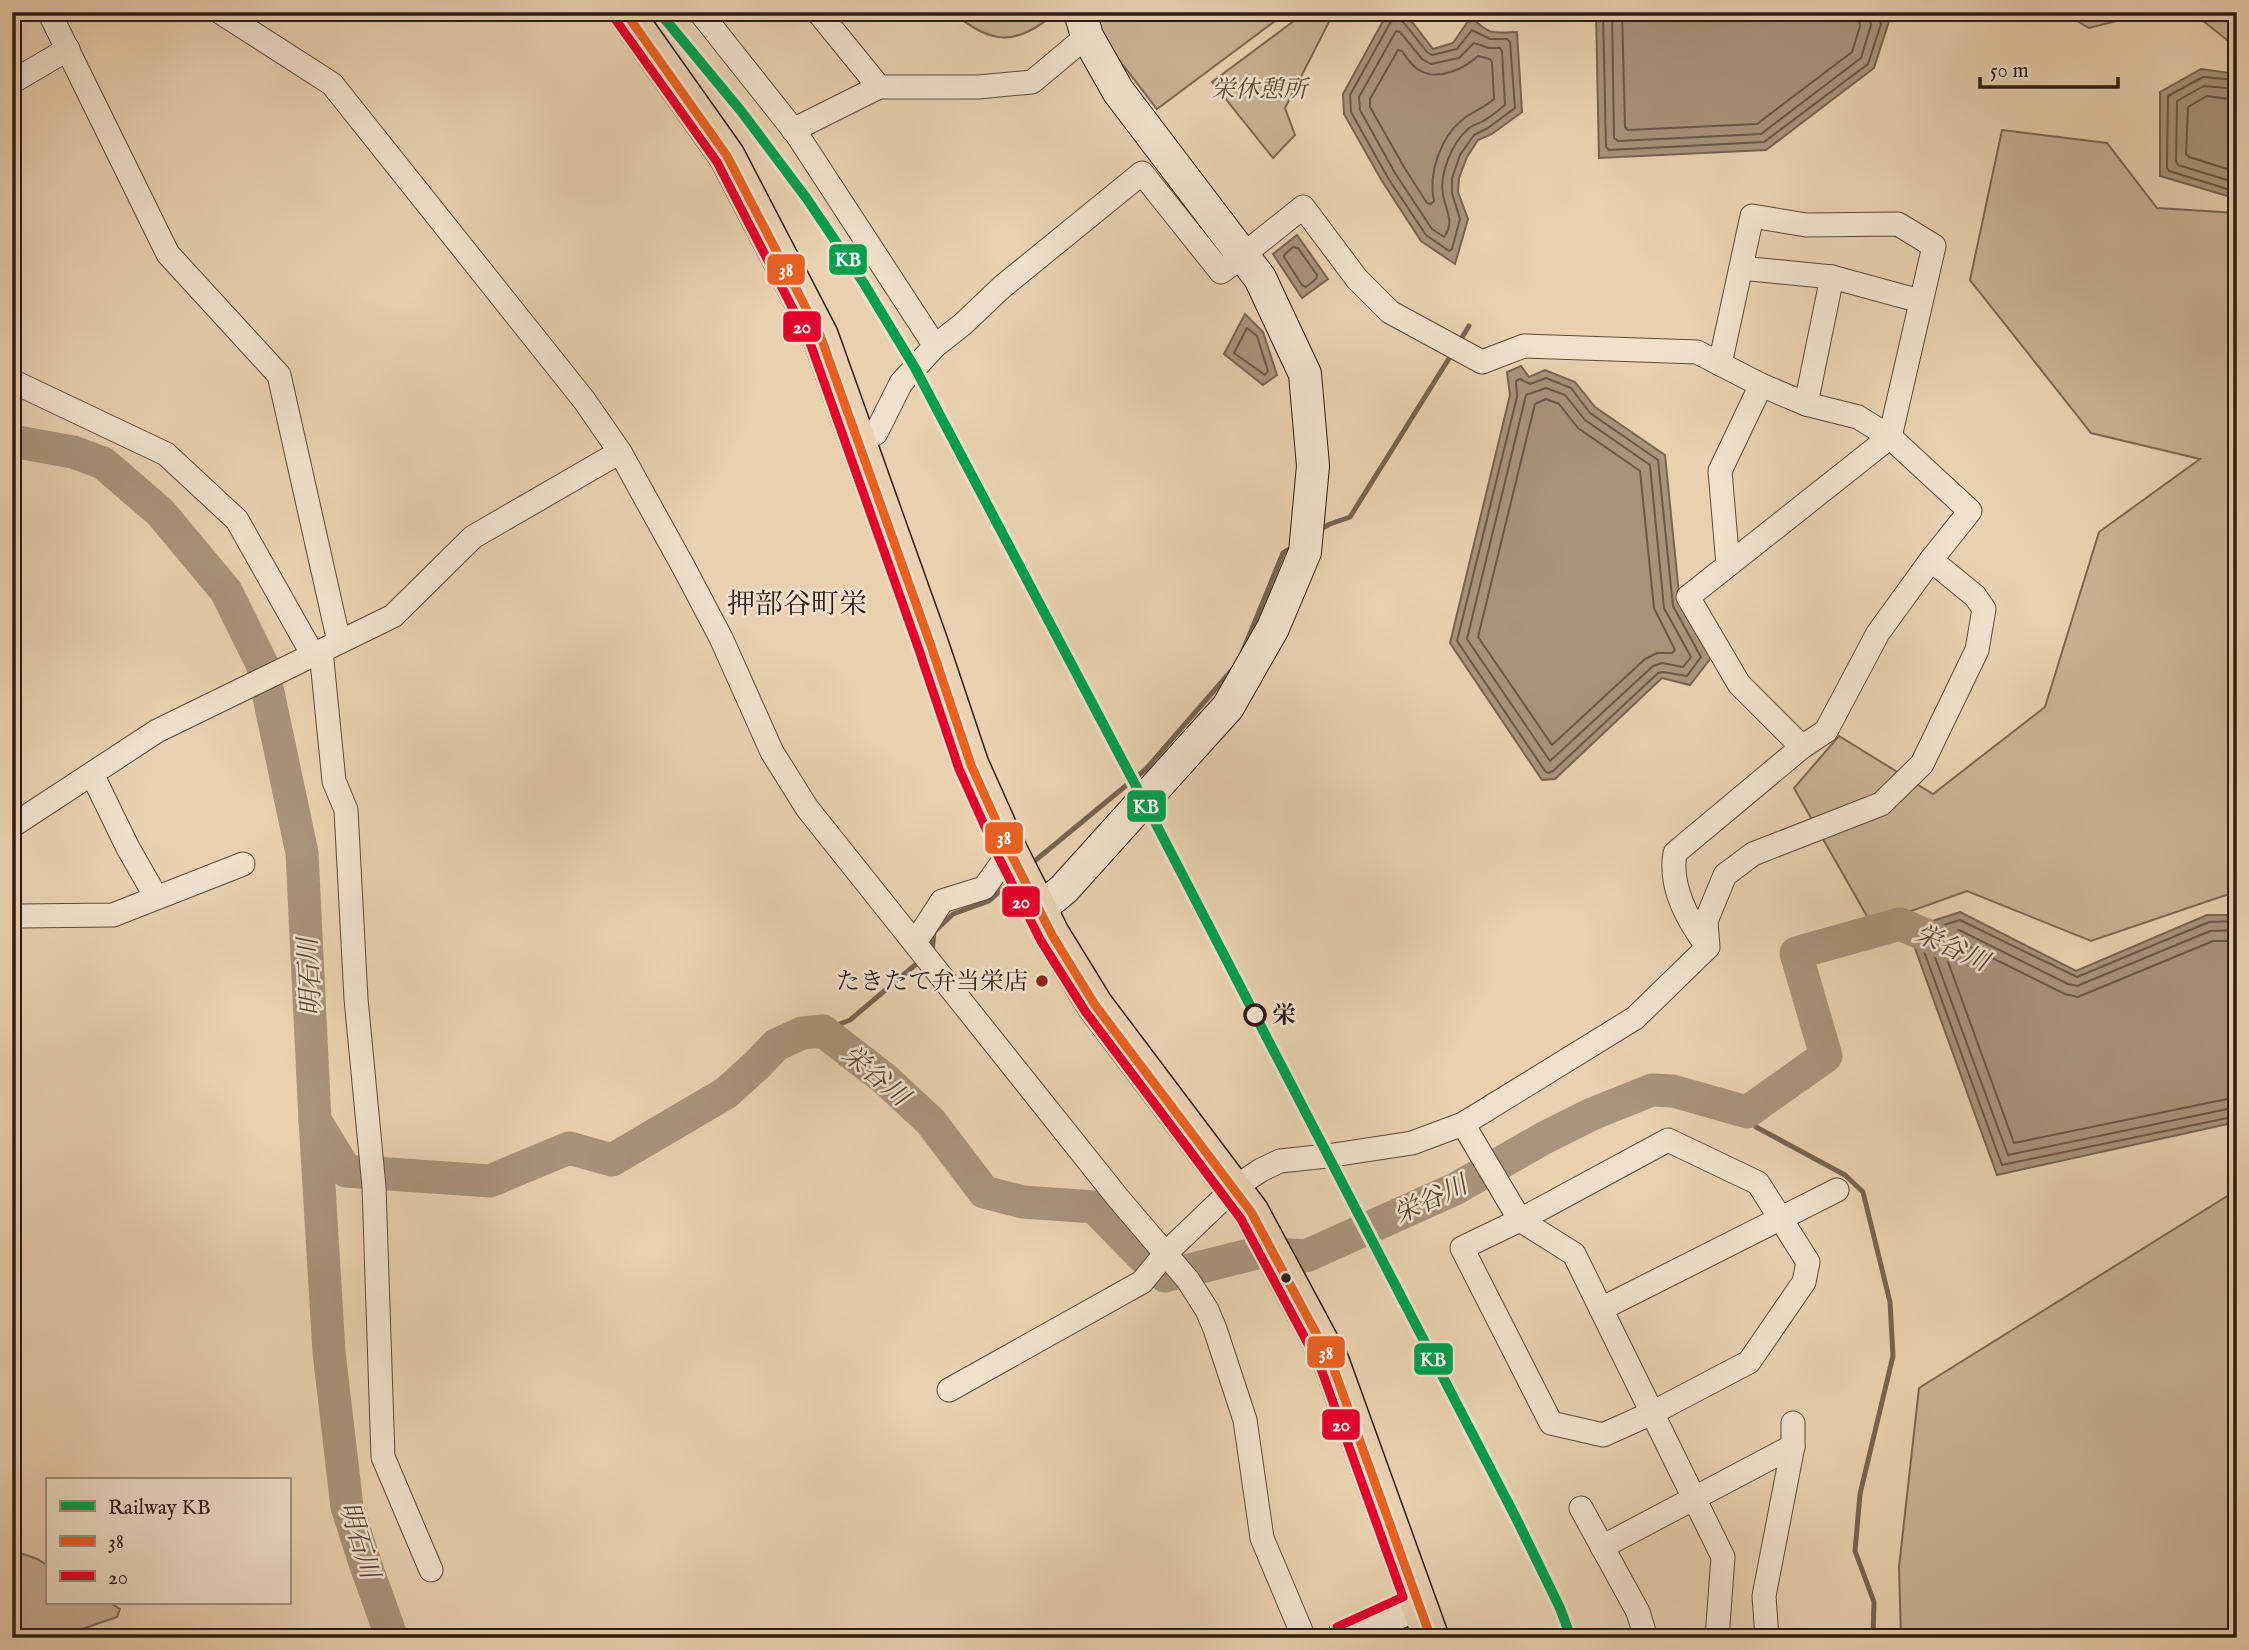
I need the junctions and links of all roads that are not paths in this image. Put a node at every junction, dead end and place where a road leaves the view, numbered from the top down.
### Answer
1 (49, 12) edge
2 (220, 12) edge
3 (625, 12) edge
4 (700, 12) edge
5 (818, 12) edge
6 (1084, 24) edge
7 (68, 50) junction
8 (12, 82) edge
9 (879, 87) junction
10 (793, 130) junction
11 (1245, 253) junction
12 (1741, 268) junction
13 (1832, 277) junction
14 (1920, 301) junction
15 (935, 346) junction
16 (1720, 364) junction
17 (12, 381) edge
18 (1761, 385) junction
19 (1807, 404) junction
20 (1890, 438) junction
21 (859, 443) junction
22 (620, 453) junction
23 (1931, 560) junction
24 (1728, 565) junction
25 (325, 649) junction
26 (1802, 747) junction
27 (92, 774) junction
28 (12, 826) edge
29 (243, 864) dead end
30 (1023, 876) junction
31 (156, 897) junction
32 (21, 916) dead end
33 (1707, 947) junction
34 (924, 953) junction
35 (1463, 1124) junction
36 (1234, 1188) junction
37 (1837, 1190) dead end
38 (1780, 1218) junction
39 (1520, 1220) junction
40 (1167, 1266) junction
41 (1601, 1309) junction
42 (949, 1390) dead end
43 (1652, 1413) junction
44 (1793, 1423) dead end
45 (1793, 1446) junction
46 (1693, 1497) junction
47 (1581, 1508) dead end
48 (1602, 1547) junction
49 (430, 1570) dead end
50 (1418, 1604) junction
51 (1304, 1638) edge
52 (1342, 1638) edge
53 (1431, 1638) edge
54 (1646, 1638) edge
55 (1717, 1638) edge
56 (1767, 1638) edge

1 - 7 street
2 - 22 street
3 - 21 main road
4 - 10 street
5 - 9 street
6 - 9 street
6 - 11 street
7 - 8 street
7 - 25 street
9 - 10 street
10 - 15 street
11 - 15 street
11 - 16 street
11 - 30 street
12 - 13 street
12 - 14 street
12 - 16 street
13 - 14 street
13 - 19 street
14 - 20 street
15 - 21 street
16 - 18 street
17 - 25 street
18 - 19 street
18 - 24 street
19 - 20 street
20 - 23 street
20 - 24 street
21 - 30 main road
22 - 25 street
22 - 34 street
23 - 26 street
23 - 33 street
24 - 26 street
25 - 27 street
25 - 49 street
26 - 33 street
27 - 28 street
27 - 31 street
29 - 31 street
30 - 34 street
30 - 36 main road
31 - 32 street
33 - 35 street
34 - 40 street
35 - 36 street
35 - 39 street
36 - 40 street
36 - 50 main road
37 - 38 street
38 - 39 street
38 - 41 street
38 - 43 street
39 - 41 street
39 - 43 street
40 - 42 street
40 - 51 street
41 - 43 street
43 - 46 street
44 - 45 street
45 - 46 street
45 - 56 street
46 - 48 street
46 - 55 street
47 - 48 street
48 - 54 street
50 - 52 street
50 - 53 main road

